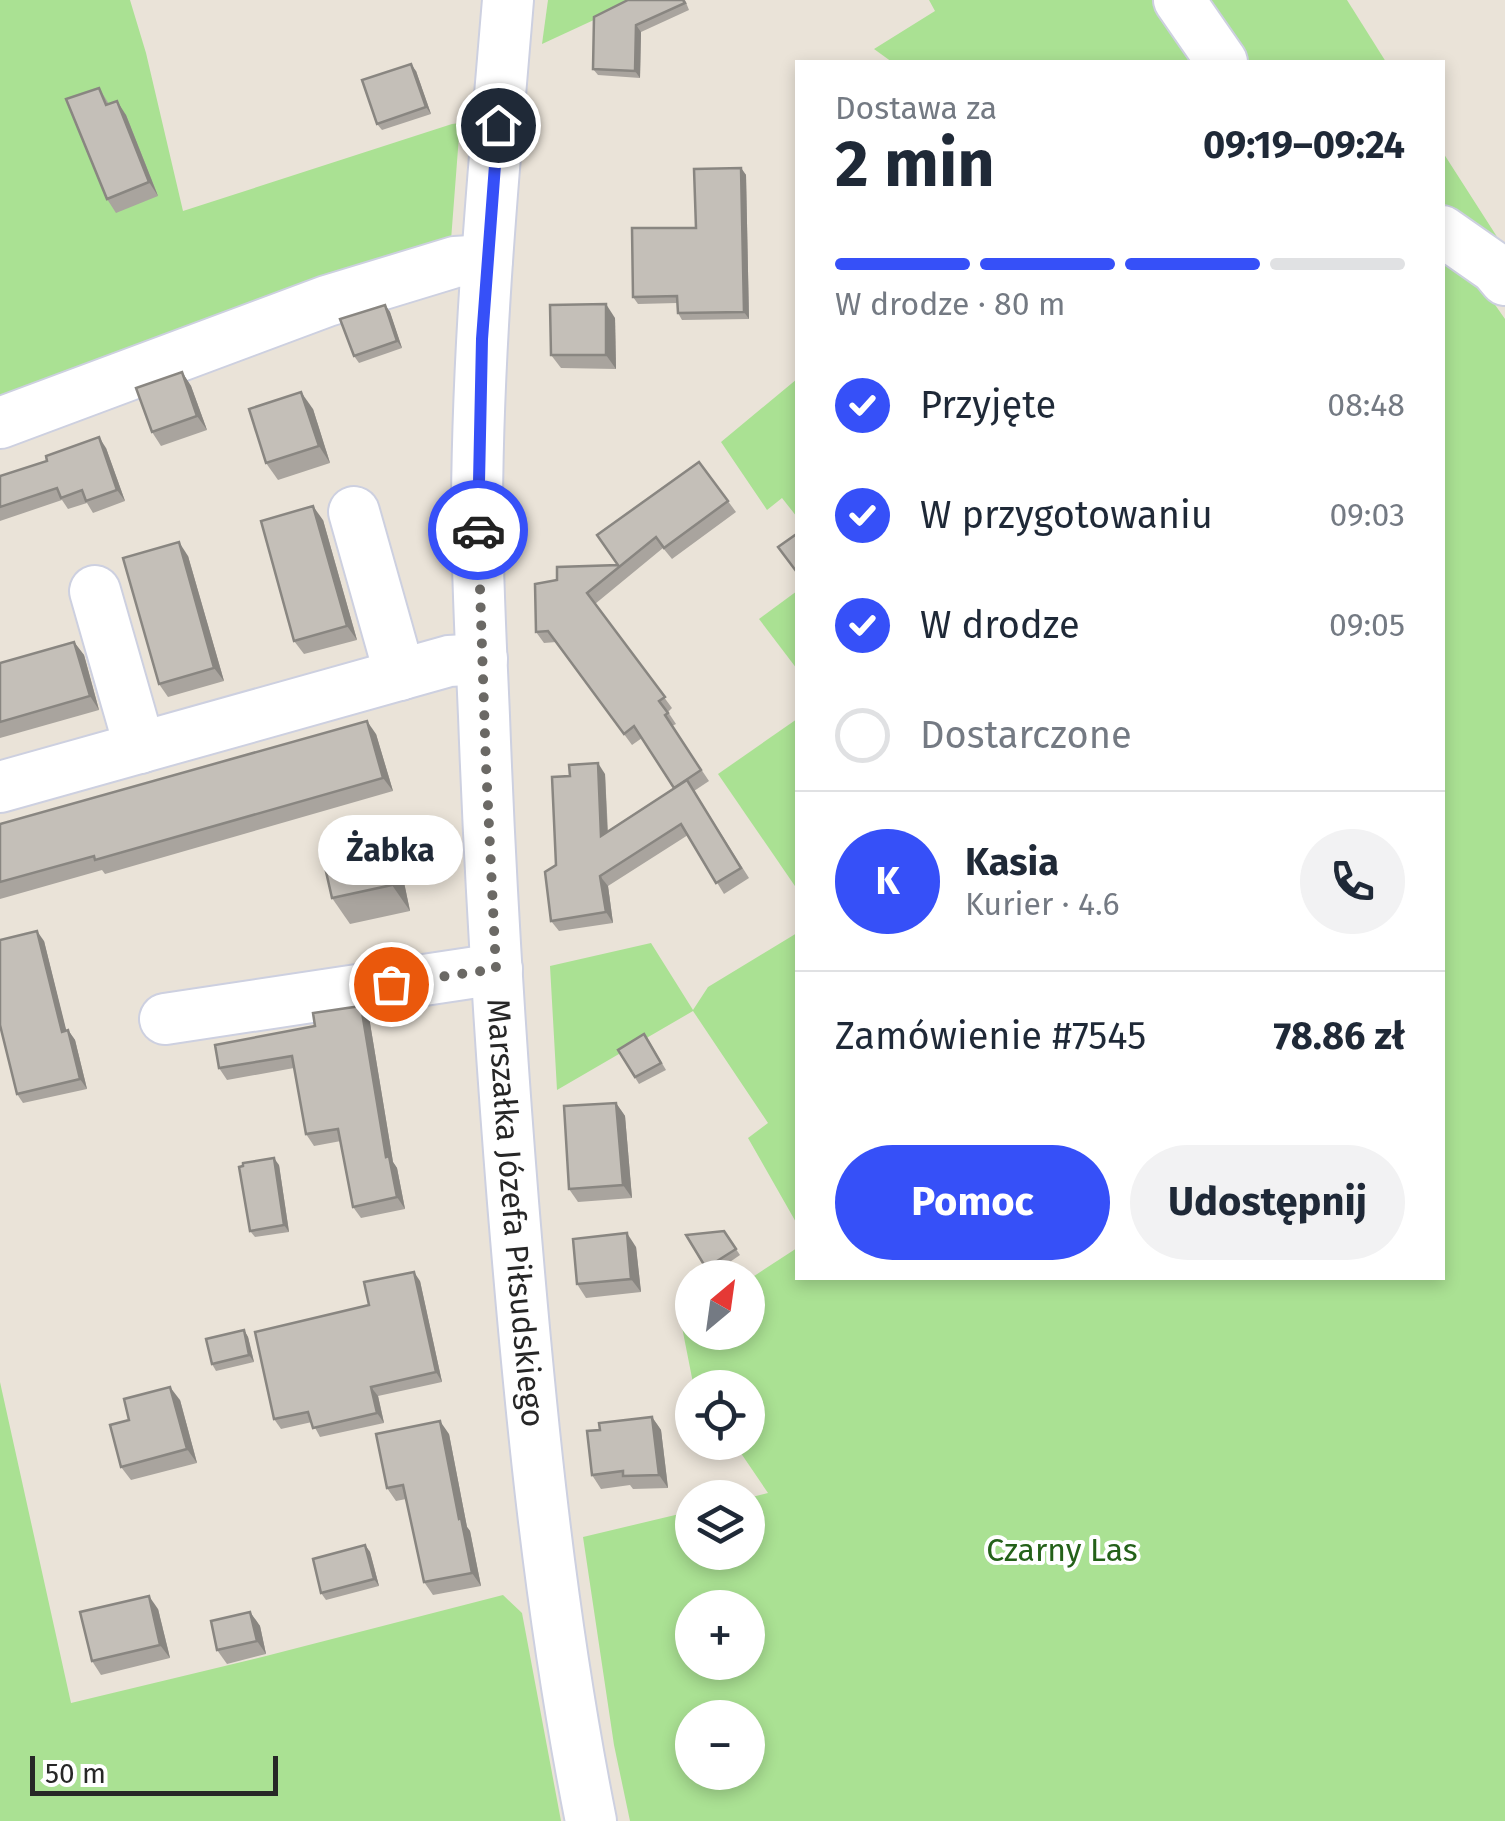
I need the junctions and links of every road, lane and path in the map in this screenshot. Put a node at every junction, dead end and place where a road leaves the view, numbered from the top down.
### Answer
1 (508, 0) edge
2 (1178, 0) edge
3 (1221, 60) edge
4 (1445, 233) edge
5 (488, 260) junction
6 (1500, 274) edge
7 (0, 423) edge
8 (354, 512) dead end
9 (95, 591) dead end
10 (482, 659) junction
11 (400, 675) junction
12 (140, 748) junction
13 (0, 787) edge
14 (496, 969) junction
15 (166, 1019) dead end
16 (592, 1821) edge

1 - 5 street, Marszałka Józefa Piłsudskiego
2 - 3 street
4 - 6 street
5 - 7 street
5 - 10 street, Marszałka Józefa Piłsudskiego
8 - 11 street
9 - 12 street
10 - 11 street
10 - 14 street, Marszałka Józefa Piłsudskiego
11 - 12 street
12 - 13 street
14 - 15 street
14 - 16 street, Marszałka Józefa Piłsudskiego

